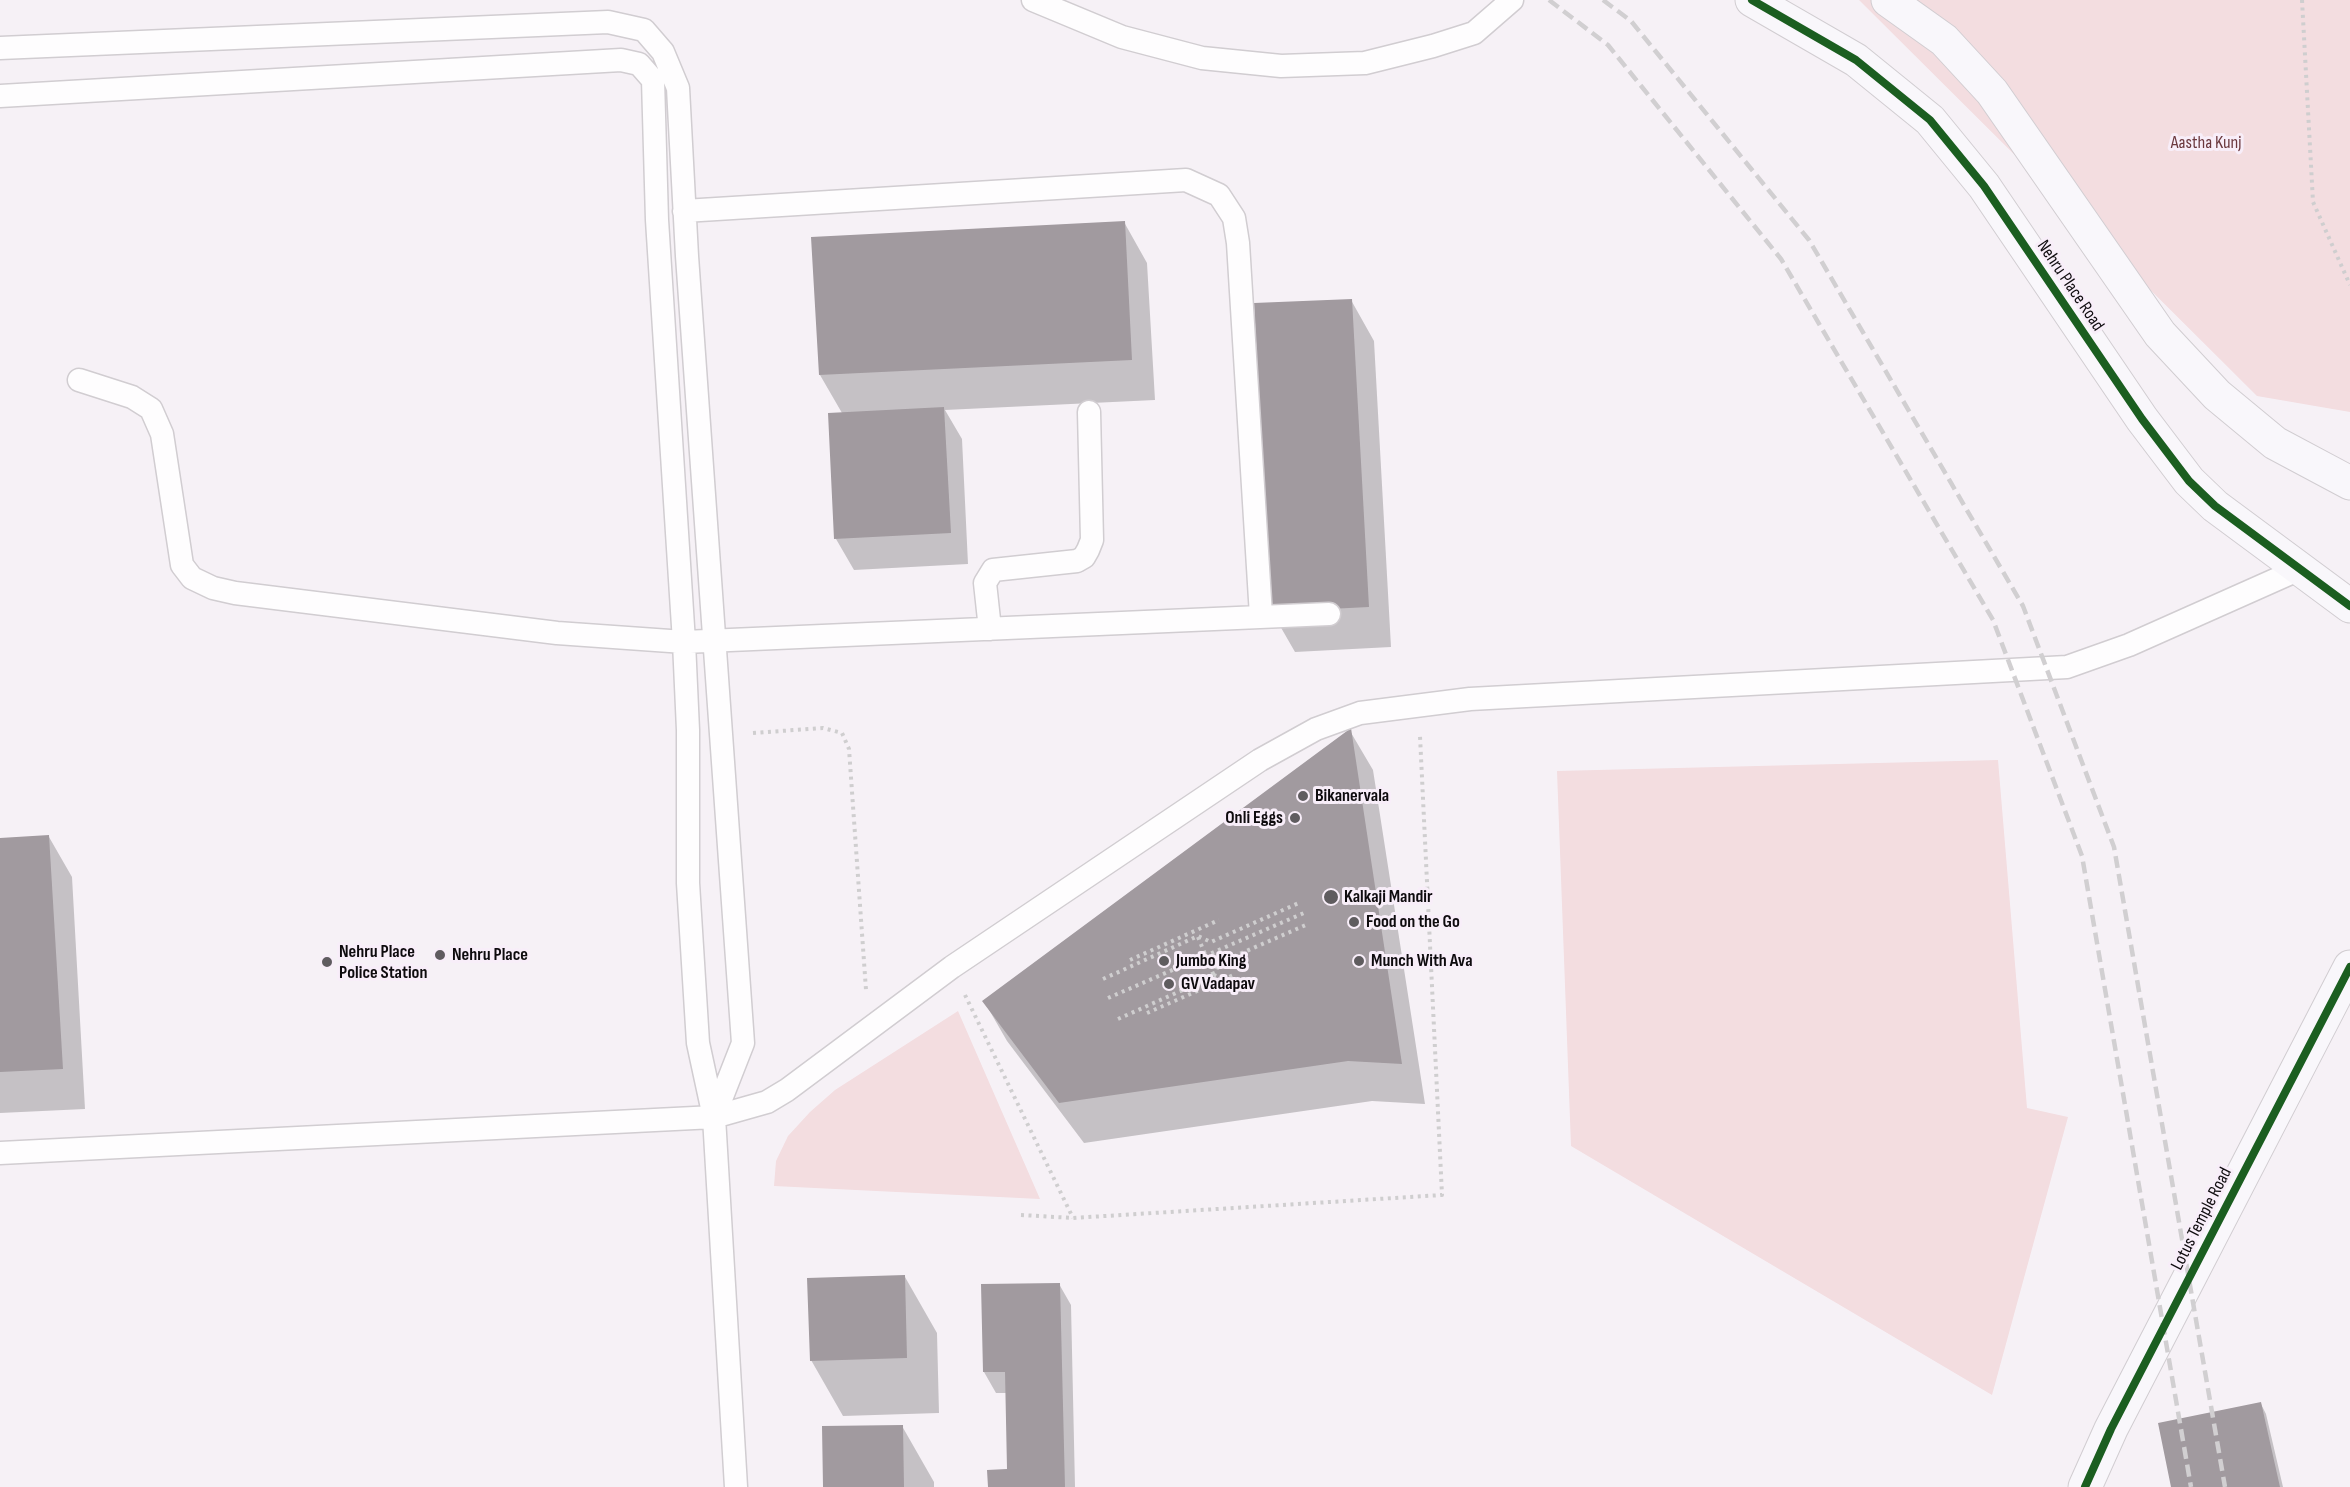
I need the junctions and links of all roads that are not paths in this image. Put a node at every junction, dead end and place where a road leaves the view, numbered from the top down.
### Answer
1 (1033, 0) edge
2 (1512, 0) edge
3 (1752, 0) edge
4 (1888, 0) edge
5 (0, 48) edge
6 (0, 96) edge
7 (684, 211) junction
8 (79, 380) dead end
9 (1089, 412) dead end
10 (2350, 483) edge
11 (2302, 568) junction
12 (2350, 606) edge
13 (1329, 614) dead end
14 (1261, 616) junction
15 (990, 629) junction
16 (684, 642) junction
17 (714, 642) junction
18 (2350, 967) edge
19 (714, 1117) junction
20 (0, 1153) edge
21 (736, 1487) edge
22 (2085, 1487) edge

1 - 2 lane
3 - 11 street, Nehru Place Road
4 - 10 street
5 - 7 lane
6 - 16 lane
7 - 14 lane
7 - 17 lane
8 - 16 lane
9 - 15 lane
11 - 12 street, Nehru Place Road
11 - 19 lane
13 - 14 lane
14 - 15 lane
15 - 17 lane
16 - 17 lane
16 - 19 lane
17 - 19 lane
18 - 22 street, Lotus Temple Road
19 - 20 lane
19 - 21 lane

